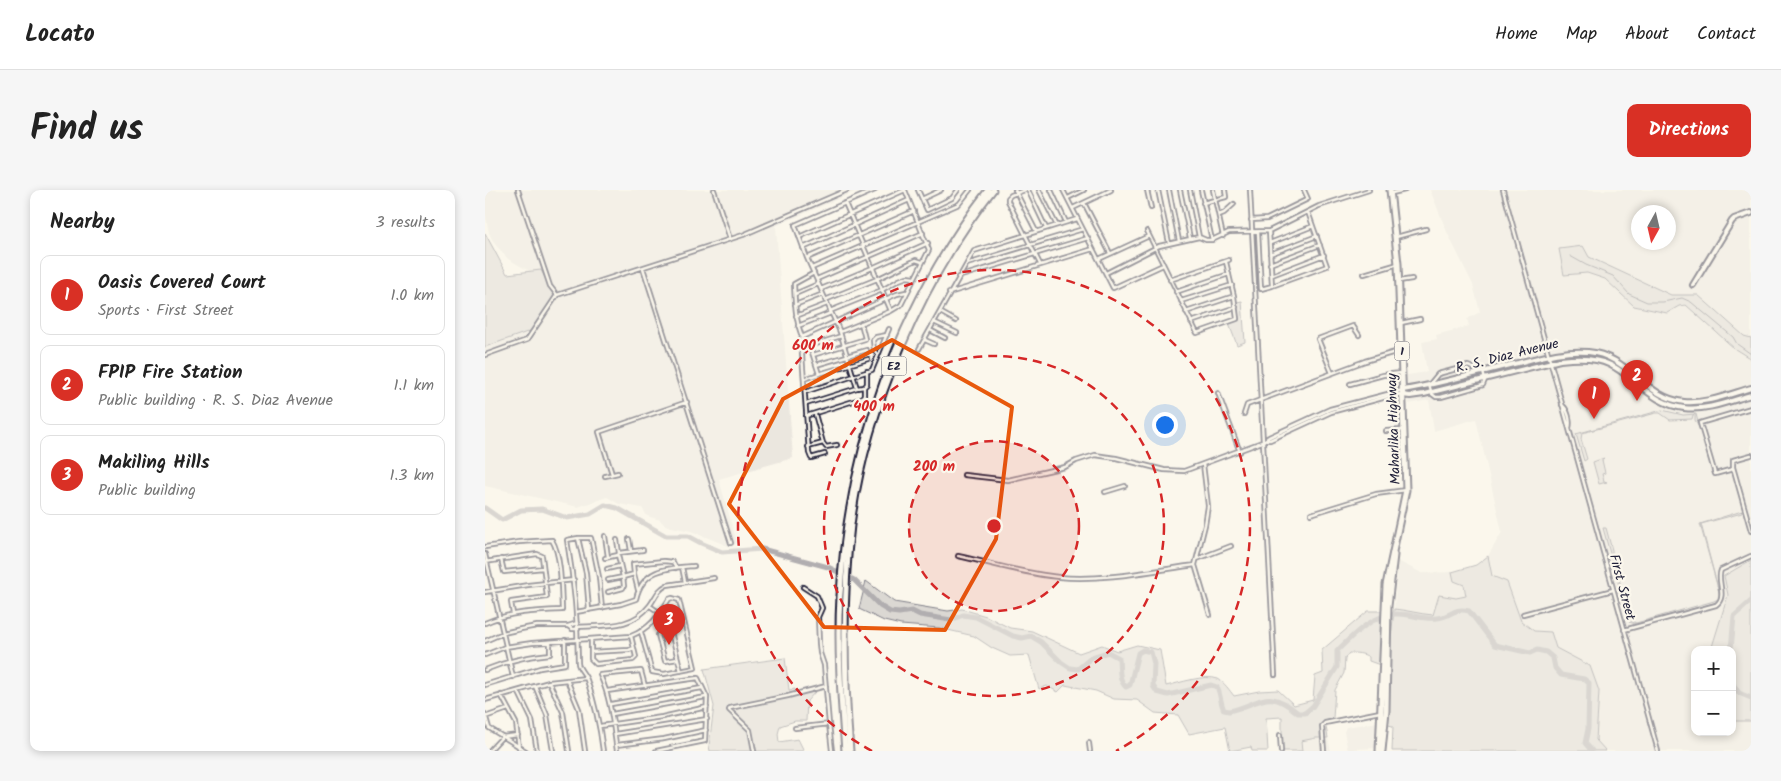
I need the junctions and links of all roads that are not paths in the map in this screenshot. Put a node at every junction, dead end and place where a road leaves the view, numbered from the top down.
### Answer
1 (518, 190) edge
2 (714, 190) edge
3 (847, 190) edge
4 (875, 190) edge
5 (905, 190) edge
6 (918, 190) edge
7 (941, 190) edge
8 (957, 190) edge
9 (970, 190) edge
10 (988, 190) edge
11 (993, 190) edge
12 (1026, 190) edge
13 (1039, 190) edge
14 (1051, 190) edge
15 (1063, 190) edge
16 (1085, 190) edge
17 (1111, 190) edge
18 (1147, 190) edge
19 (1158, 190) edge
20 (1169, 190) edge
21 (1180, 190) edge
22 (1190, 190) edge
23 (1201, 190) edge
24 (1213, 190) edge
25 (1225, 190) edge
26 (1250, 190) edge
27 (1304, 190) edge
28 (1369, 190) edge
29 (1405, 190) edge
30 (1503, 190) edge
31 (1016, 191) edge
32 (1390, 192) edge
33 (1068, 198) junction
34 (922, 199) junction
35 (909, 200) junction
36 (1215, 201) junction
37 (845, 203) junction
38 (1084, 203) junction
39 (1203, 203) junction
40 (1234, 204) dead end
41 (1073, 208) junction
42 (1151, 208) dead end
43 (914, 211) junction
44 (1308, 212) junction
45 (1751, 213) edge
46 (850, 215) junction
47 (1218, 215) junction
48 (1077, 219) junction
49 (1251, 220) junction
50 (918, 222) junction
51 (1066, 222) junction
52 (854, 225) junction
53 (1057, 225) junction
54 (1313, 226) junction
55 (1046, 228) junction
56 (1083, 229) junction
57 (1426, 229) dead end
58 (1036, 231) junction
59 (1147, 231) dead end
60 (1269, 231) junction
61 (1252, 232) junction
62 (1258, 232) junction
63 (923, 233) junction
64 (859, 235) junction
65 (1025, 235) junction
66 (1149, 236) junction
67 (1223, 236) junction
68 (1317, 236) junction
69 (799, 237) junction
70 (1199, 237) junction
71 (1396, 237) junction
72 (1088, 238) junction
73 (1189, 238) junction
74 (730, 239) junction
75 (1212, 240) junction
76 (1179, 241) junction
77 (927, 242) junction
78 (1169, 243) junction
79 (1270, 243) junction
80 (1030, 245) junction
81 (1320, 245) junction
82 (863, 246) junction
83 (803, 248) junction
84 (1155, 248) junction
85 (1093, 249) junction
86 (1035, 254) junction
87 (1110, 254) junction
88 (1270, 254) junction
89 (1324, 255) junction
90 (867, 257) junction
91 (807, 258) junction
92 (1099, 259) junction
93 (922, 262) junction
94 (965, 264) junction
95 (1271, 264) junction
96 (1399, 264) junction
97 (1041, 265) junction
98 (1163, 266) junction
99 (643, 268) junction
100 (812, 268) junction
101 (872, 268) junction
102 (814, 273) junction
103 (1106, 273) junction
104 (1229, 274) junction
105 (1364, 274) dead end
106 (1271, 275) junction
107 (958, 277) junction
108 (914, 278) junction
109 (817, 279) junction
110 (877, 279) junction
111 (1412, 279) dead end
112 (1170, 280) junction
113 (1399, 281) junction
114 (819, 284) junction
115 (1232, 285) junction
116 (1693, 285) dead end
117 (1272, 286) junction
118 (821, 289) junction
119 (882, 290) junction
120 (906, 292) junction
121 (1176, 292) junction
122 (949, 293) junction
123 (795, 294) junction
124 (823, 294) junction
125 (557, 295) junction
126 (1234, 296) junction
127 (825, 300) junction
128 (886, 300) junction
129 (1180, 301) junction
130 (827, 304) junction
131 (795, 305) junction
132 (1236, 307) junction
133 (891, 311) junction
134 (830, 312) junction
135 (939, 312) junction
136 (1185, 312) junction
137 (796, 316) junction
138 (1420, 319) dead end
139 (956, 321) dead end
140 (934, 322) junction
141 (1191, 322) junction
142 (835, 323) junction
143 (861, 323) junction
144 (1401, 323) junction
145 (798, 326) junction
146 (889, 329) dead end
147 (930, 330) junction
148 (840, 332) junction
149 (957, 333) dead end
150 (887, 335) junction
151 (1359, 335) dead end
152 (841, 336) junction
153 (802, 337) junction
154 (945, 338) dead end
155 (925, 340) junction
156 (934, 344) dead end
157 (811, 346) junction
158 (844, 346) junction
159 (802, 348) junction
160 (919, 349) dead end
161 (867, 350) dead end
162 (1401, 350) junction
163 (485, 355) edge
164 (813, 355) junction
165 (879, 355) junction
166 (1549, 355) junction
167 (847, 356) junction
168 (868, 359) dead end
169 (1551, 362) junction
170 (816, 365) junction
171 (850, 365) junction
172 (1509, 365) junction
173 (867, 371) junction
174 (1483, 372) junction
175 (1511, 372) junction
176 (1332, 373) junction
177 (1402, 373) junction
178 (819, 374) junction
179 (853, 376) junction
180 (1485, 378) junction
181 (803, 379) junction
182 (1350, 384) dead end
183 (1429, 385) junction
184 (864, 387) junction
185 (857, 388) junction
186 (1751, 388) edge
187 (805, 392) junction
188 (1403, 392) junction
189 (1431, 392) junction
190 (1218, 393) dead end
191 (1751, 395) edge
192 (1722, 396) junction
193 (1261, 400) junction
194 (687, 402) junction
195 (1683, 402) junction
196 (1724, 402) junction
197 (806, 404) junction
198 (1683, 408) junction
199 (1751, 408) edge
200 (815, 414) junction
201 (1244, 414) dead end
202 (806, 416) junction
203 (1404, 430) junction
204 (1385, 431) dead end
205 (1262, 442) junction
206 (823, 443) junction
207 (837, 445) dead end
208 (808, 447) junction
209 (1240, 452) junction
210 (825, 454) dead end
211 (1751, 455) edge
212 (1203, 464) junction
213 (1733, 469) junction
214 (618, 473) dead end
215 (612, 474) junction
216 (964, 475) dead end
217 (605, 476) dead end
218 (1125, 486) dead end
219 (1406, 490) junction
220 (1105, 492) dead end
221 (1311, 514) dead end
222 (1751, 531) edge
223 (605, 536) dead end
224 (578, 538) junction
225 (629, 539) dead end
226 (617, 540) dead end
227 (731, 543) dead end
228 (1231, 546) dead end
229 (485, 547) edge
230 (643, 550) dead end
231 (631, 551) junction
232 (485, 554) edge
233 (619, 554) junction
234 (957, 556) dead end
235 (1751, 556) edge
236 (501, 559) junction
237 (1197, 559) junction
238 (486, 562) edge
239 (845, 562) junction
240 (1195, 565) junction
241 (620, 566) junction
242 (694, 566) dead end
243 (682, 567) junction
244 (543, 568) junction
245 (676, 568) junction
246 (607, 569) dead end
247 (634, 574) junction
248 (623, 577) junction
249 (714, 578) dead end
250 (574, 580) junction
251 (608, 580) dead end
252 (561, 582) junction
253 (685, 582) junction
254 (545, 583) junction
255 (803, 587) dead end
256 (493, 590) junction
257 (638, 590) junction
258 (1613, 590) junction
259 (485, 592) edge
260 (608, 592) dead end
261 (843, 596) junction
262 (649, 606) junction
263 (602, 608) junction
264 (589, 610) junction
265 (576, 612) junction
266 (661, 613) junction
267 (513, 614) junction
268 (1523, 614) dead end
269 (1210, 615) dead end
270 (499, 617) junction
271 (485, 622) edge
272 (669, 624) junction
273 (577, 626) junction
274 (1386, 629) junction
275 (1625, 630) junction
276 (641, 632) junction
277 (503, 633) junction
278 (631, 636) junction
279 (565, 640) junction
280 (578, 640) junction
281 (591, 640) junction
282 (485, 641) edge
283 (550, 642) junction
284 (505, 647) junction
285 (634, 648) junction
286 (591, 652) junction
287 (485, 655) edge
288 (678, 659) junction
289 (508, 660) junction
290 (485, 670) edge
291 (681, 670) junction
292 (1275, 675) dead end
293 (513, 677) junction
294 (586, 678) junction
295 (567, 680) junction
296 (549, 682) junction
297 (485, 685) edge
298 (535, 686) junction
299 (645, 686) junction
300 (826, 686) junction
301 (701, 688) junction
302 (518, 690) junction
303 (607, 691) junction
304 (501, 695) junction
305 (707, 697) junction
306 (485, 700) edge
307 (611, 704) junction
308 (707, 708) junction
309 (508, 709) junction
310 (1381, 712) junction
311 (612, 714) junction
312 (485, 716) edge
313 (707, 719) junction
314 (613, 723) junction
315 (829, 724) junction
316 (600, 726) junction
317 (795, 728) dead end
318 (706, 730) junction
319 (615, 734) junction
320 (517, 735) junction
321 (1280, 735) dead end
322 (502, 737) junction
323 (1089, 743) dead end
324 (617, 745) junction
325 (519, 748) junction
326 (489, 751) edge
327 (526, 751) edge
328 (537, 751) edge
329 (553, 751) edge
330 (569, 751) edge
331 (585, 751) edge
332 (603, 751) edge
333 (617, 751) edge
334 (657, 751) edge
335 (754, 751) edge
336 (832, 751) edge
337 (845, 751) edge
338 (850, 751) edge
339 (1090, 751) edge
340 (1281, 751) edge
341 (1324, 751) edge
342 (1380, 751) edge
343 (1658, 751) edge

1 - 125 street
2 - 74 street
3 - 74 street
4 - 37 street
5 - 35 street
5 - 46 street
6 - 34 street
7 - 34 street
8 - 34 street
9 - 50 street
10 - 239 highway, E2
11 - 239 highway, E2
12 - 31 street
12 - 55 street
13 - 53 street
14 - 51 street
15 - 33 street
16 - 33 street
17 - 38 street
18 - 42 street
19 - 78 street
20 - 76 street
21 - 73 street
22 - 70 street
23 - 39 street
24 - 36 street
25 - 36 street
26 - 49 street
27 - 49 street
28 - 44 street
29 - 32 street
30 - 166 street, First Street
31 - 58 street
31 - 65 street
32 - 71 highway, Maharlika Highway / 1
33 - 41 street
35 - 43 street
35 - 52 street
36 - 39 street
36 - 47 street
37 - 46 street
37 - 69 street
38 - 41 street
38 - 87 street
39 - 75 street
40 - 47 street
41 - 48 street
43 - 50 street
43 - 64 street
44 - 54 street
44 - 60 street
45 - 116 street
46 - 52 street
46 - 69 street
47 - 67 street
48 - 51 street
48 - 56 street
49 - 61 street
50 - 63 street
50 - 82 street
51 - 53 street
52 - 64 street
52 - 83 street
53 - 55 street
54 - 68 street
54 - 79 street
55 - 58 street
56 - 72 street
56 - 80 street
57 - 71 street
58 - 65 street
59 - 66 street
60 - 62 street
60 - 79 street
61 - 62 street
61 - 67 street
61 - 193 street
62 - 117 street
63 - 77 street
63 - 90 street
64 - 82 street
64 - 91 street
65 - 80 street
65 - 94 street
66 - 84 street
66 - 87 street
67 - 75 street
68 - 81 street
68 - 88 street
69 - 83 street
70 - 73 street
70 - 75 street
71 - 96 highway, Maharlika Highway / 1
72 - 85 street
72 - 86 street
73 - 76 street
74 - 99 street
76 - 78 street
77 - 93 street
77 - 101 street
78 - 84 street
79 - 88 street
80 - 86 street
80 - 94 street
81 - 89 street
81 - 95 street
82 - 90 street
82 - 100 street
83 - 91 street
84 - 98 street
84 - 103 street
85 - 92 street
85 - 97 street
86 - 97 street
86 - 107 street
87 - 92 street
88 - 95 street
89 - 106 street
89 - 117 street
90 - 101 street
90 - 109 street
91 - 100 street
92 - 103 street
93 - 108 street
93 - 110 street
94 - 107 street
95 - 106 street
96 - 105 street
96 - 113 highway, Maharlika Highway / 1
97 - 122 street
98 - 103 street
98 - 112 street
99 - 125 street
99 - 194 street
100 - 102 street
101 - 110 street
101 - 118 street
102 - 109 street
102 - 123 street
104 - 112 street
104 - 115 street
104 - 121 street
106 - 117 street
107 - 122 street
108 - 119 street
108 - 120 street
109 - 114 street
110 - 119 street
110 - 127 street
111 - 113 street
112 - 121 street
113 - 144 highway, Maharlika Highway / 1
114 - 118 street
114 - 123 street
115 - 126 street
115 - 129 street
118 - 124 street
119 - 128 street
119 - 134 street
120 - 128 street
120 - 133 street
121 - 129 street
122 - 135 street
123 - 131 street
124 - 127 street
124 - 131 street
125 - 163 street
126 - 132 street
126 - 136 street
127 - 130 street
128 - 133 street
128 - 142 street
129 - 136 street
130 - 134 street
130 - 137 street
131 - 137 street
132 - 141 street
132 - 141 street
133 - 143 street
134 - 142 street
134 - 145 street
135 - 139 street
135 - 140 street
136 - 141 street
137 - 145 street
138 - 144 street
140 - 147 street
140 - 149 street
142 - 148 street
142 - 153 street
143 - 148 street
143 - 158 street
144 - 162 highway, Maharlika Highway / 1
145 - 153 street
146 - 150 street
147 - 154 street
147 - 155 street
148 - 152 street
150 - 165 street
150 - 165 street
151 - 176 street
152 - 157 street
152 - 158 street
153 - 159 street
155 - 156 street
155 - 160 street
157 - 159 street
157 - 164 street
158 - 164 street
158 - 167 street
159 - 181 street
161 - 167 street
162 - 176 street
162 - 177 highway, Maharlika Highway / 1
164 - 170 street
165 - 173 street
166 - 169 street, First Street
166 - 172 street, R. S. Diaz Avenue
166 - 195 street, R. S. Diaz Avenue
167 - 170 street
167 - 171 street
168 - 171 street
169 - 175 street, R. S. Diaz Avenue
169 - 198 street, R. S. Diaz Avenue
169 - 258 street, First Street
170 - 178 street
171 - 178 street
171 - 179 street
172 - 174 street, R. S. Diaz Avenue
172 - 175 street
173 - 179 street
173 - 184 street
174 - 180 street
174 - 183 street, R. S. Diaz Avenue
174 - 183 street
175 - 180 street, R. S. Diaz Avenue
176 - 193 street
177 - 182 street
177 - 188 highway, Maharlika Highway / 1
178 - 181 street
179 - 185 street
179 - 187 street
180 - 189 street, R. S. Diaz Avenue
180 - 189 street
181 - 187 street
183 - 188 street, R. S. Diaz Avenue
183 - 189 street
184 - 185 street
184 - 200 street
185 - 197 street
186 - 192 street, R. S. Diaz Avenue
187 - 197 street
188 - 189 street, R. S. Diaz Avenue
188 - 203 highway, Maharlika Highway / 1
188 - 205 street
190 - 209 street
191 - 196 street, R. S. Diaz Avenue
192 - 195 street, R. S. Diaz Avenue
192 - 196 street
193 - 201 street
193 - 205 street
194 - 215 street
194 - 227 street
195 - 198 street
196 - 198 street, R. S. Diaz Avenue
197 - 202 street
199 - 213 street
200 - 202 street
200 - 206 street
202 - 208 street
203 - 204 street
203 - 219 highway, Maharlika Highway / 1
205 - 209 street
205 - 292 street
206 - 207 street
206 - 208 street
208 - 210 street
209 - 212 street
211 - 213 street
212 - 216 street
212 - 237 street
213 - 222 street
214 - 215 street
215 - 217 street
218 - 220 street
219 - 221 street
219 - 274 highway, Maharlika Highway / 1
223 - 233 street
224 - 250 street
224 - 263 street
224 - 264 street
225 - 231 street
226 - 233 street
228 - 237 street
229 - 252 street
230 - 231 street
231 - 233 street
232 - 238 street
233 - 241 street
234 - 240 street
235 - 275 street
236 - 238 street
236 - 244 street
236 - 244 street
237 - 240 street
238 - 256 street
239 - 261 highway, E2
240 - 269 street
241 - 246 street
241 - 248 street
242 - 243 street
243 - 245 street
243 - 253 street
244 - 254 street
245 - 247 street
245 - 257 street
247 - 248 street
247 - 257 street
248 - 251 street
248 - 260 street
249 - 253 street
250 - 252 street
250 - 265 street
252 - 254 street
252 - 267 street
253 - 262 street
254 - 256 street
254 - 267 street
255 - 300 street
256 - 259 street
256 - 270 street
257 - 263 street
258 - 268 street
258 - 275 street, First Street
261 - 337 highway, E2
261 - 338 highway, E2
262 - 266 street
262 - 273 street
263 - 264 street
264 - 265 street
265 - 273 street
266 - 272 street
266 - 276 street
266 - 291 street
267 - 270 street
270 - 271 street
270 - 277 street
272 - 288 street
272 - 288 street
273 - 277 street
273 - 280 street
274 - 310 highway, Maharlika Highway / 1
274 - 342 highway, Maharlika Highway / 1
275 - 343 street, First Street
276 - 278 street
276 - 291 street
277 - 282 street
277 - 284 street
278 - 281 street
278 - 285 street
279 - 280 street
279 - 283 street
279 - 293 street
280 - 281 street
280 - 294 street
281 - 286 street
283 - 284 street
283 - 289 street
284 - 287 street
284 - 289 street
285 - 286 street
285 - 286 street
288 - 291 street
289 - 290 street
289 - 293 street
293 - 297 street
294 - 295 street
294 - 316 street
295 - 296 street
295 - 331 street
296 - 298 street
296 - 330 street
298 - 302 street
298 - 329 street
299 - 301 street
299 - 303 street
299 - 303 street
300 - 315 street
300 - 335 street
301 - 305 street
301 - 307 street
302 - 304 street
302 - 328 street
303 - 307 street
304 - 306 street
304 - 309 street
305 - 308 street
305 - 311 street
307 - 311 street
308 - 313 street
308 - 314 street
309 - 312 street
309 - 320 street
310 - 341 street
310 - 342 highway, Maharlika Highway / 1
311 - 314 street
312 - 322 street
313 - 318 street
313 - 319 street
314 - 316 street
314 - 319 street
315 - 317 street
315 - 336 street
316 - 332 street
318 - 324 street
318 - 334 street
319 - 324 street
320 - 322 street
320 - 325 street
321 - 340 street
322 - 325 street
322 - 326 street
323 - 339 street
324 - 333 street
325 - 327 street

